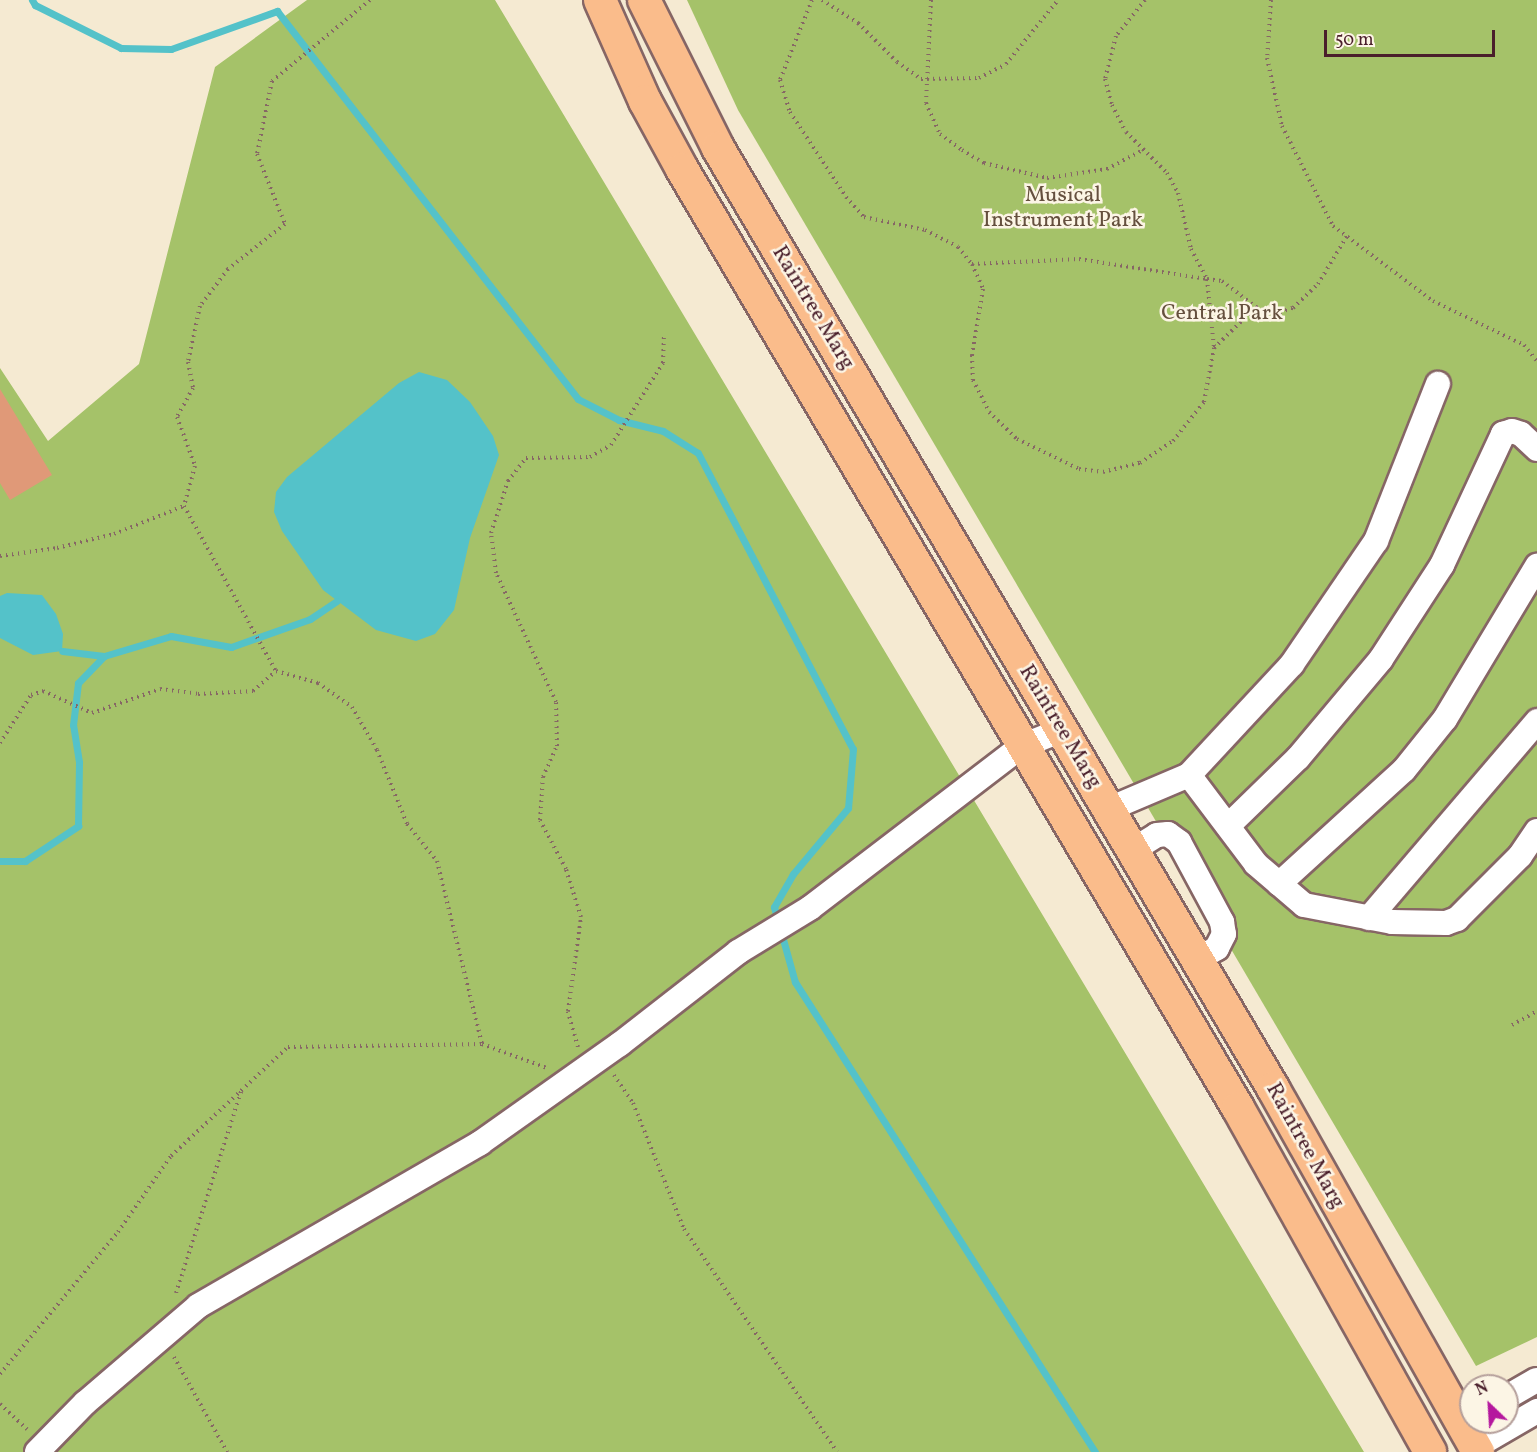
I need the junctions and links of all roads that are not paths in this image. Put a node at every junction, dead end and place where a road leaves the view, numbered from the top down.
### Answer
1 (600, 0) edge
2 (644, 0) edge
3 (1438, 384) dead end
4 (1537, 449) edge
5 (1537, 566) edge
6 (1537, 721) edge
7 (1062, 730) junction
8 (1022, 746) junction
9 (1189, 775) junction
10 (1108, 809) junction
11 (1227, 826) junction
12 (1537, 831) edge
13 (1133, 850) junction
14 (1279, 884) junction
15 (1369, 918) junction
16 (1197, 960) junction
17 (1537, 1380) edge
18 (1519, 1390) edge
19 (1537, 1411) edge
20 (1471, 1435) edge
21 (40, 1448) edge
22 (1430, 1452) edge

1 - 8 main road, Raintree Marg
2 - 7 main road, Raintree Marg
3 - 9 street
4 - 11 street
5 - 14 street
6 - 15 street
7 - 8 street
7 - 10 main road, Raintree Marg
8 - 21 street
8 - 22 main road, Raintree Marg
9 - 10 street
9 - 11 street
10 - 13 main road, Raintree Marg
11 - 14 street
12 - 15 street
13 - 16 main road, Raintree Marg
13 - 16 street
14 - 15 street
16 - 20 main road, Raintree Marg
17 - 18 street
19 - 20 street

